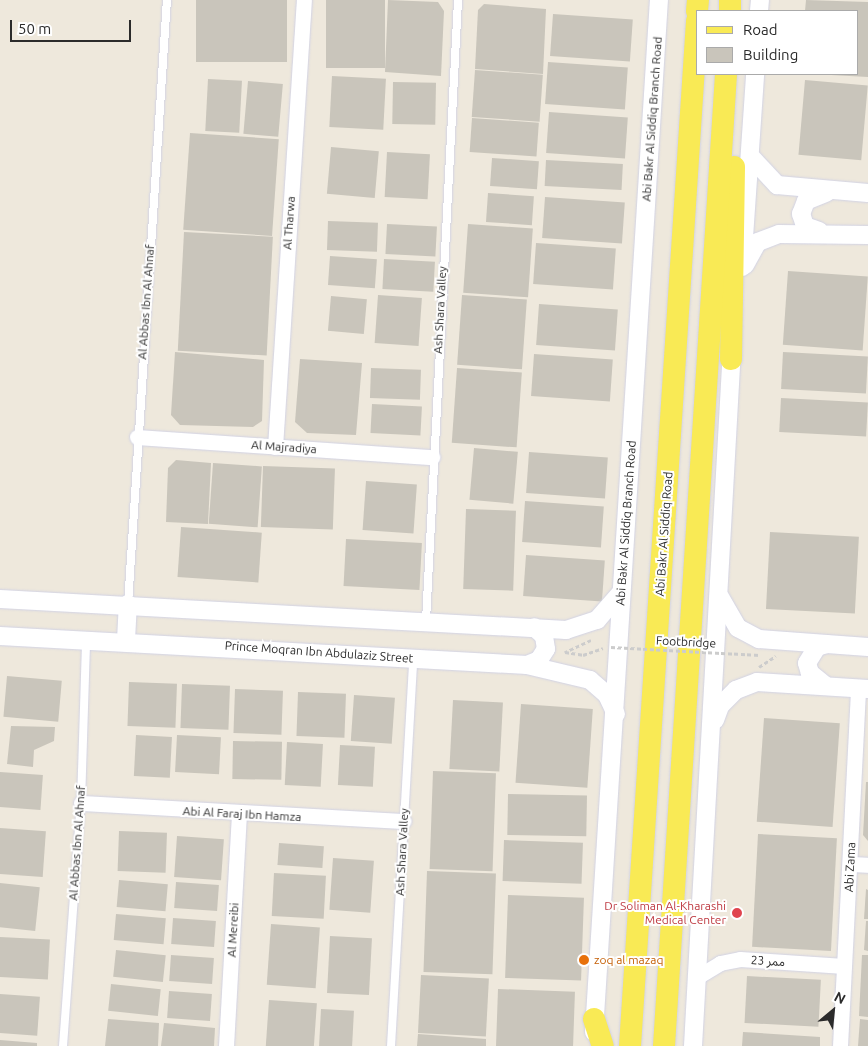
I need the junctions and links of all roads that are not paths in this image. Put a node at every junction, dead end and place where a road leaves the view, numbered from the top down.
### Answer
1 (167, 0) edge
2 (304, 0) edge
3 (458, 0) edge
4 (659, 0) edge
5 (696, 36) edge
6 (726, 75) edge
7 (736, 75) edge
8 (755, 75) edge
9 (750, 156) junction
10 (827, 192) junction
11 (868, 194) edge
12 (819, 232) junction
13 (868, 235) edge
14 (742, 272) junction
15 (731, 359) junction
16 (137, 437) junction
17 (275, 447) junction
18 (432, 457) junction
19 (621, 592) junction
20 (719, 595) junction
21 (0, 599) edge
22 (128, 604) junction
23 (426, 621) junction
24 (534, 627) junction
25 (0, 636) edge
26 (868, 636) edge
27 (86, 640) junction
28 (126, 640) junction
29 (827, 644) junction
30 (868, 647) edge
31 (413, 658) junction
32 (527, 665) junction
33 (826, 686) junction
34 (863, 688) edge
35 (617, 716) junction
36 (712, 727) junction
37 (80, 803) junction
38 (239, 814) junction
39 (403, 822) junction
40 (850, 864) junction
41 (868, 865) edge
42 (844, 966) junction
43 (696, 977) junction
44 (594, 1019) junction
45 (63, 1046) edge
46 (226, 1046) edge
47 (391, 1046) edge
48 (593, 1046) edge
49 (603, 1046) edge
50 (630, 1046) edge
51 (664, 1046) edge
52 (693, 1046) edge
53 (840, 1046) edge

1 - 16 lane, Al Abbas Ibn Al Ahnaf
2 - 17 street, Al Tharwa
3 - 18 lane, Ash Shara Valley
4 - 19 street, Abi Bakr Al Siddiq Branch Road
5 - 50 main road, Abi Bakr Al Siddiq Road
6 - 51 main road
7 - 15 main road
8 - 9 street
9 - 10 street
9 - 14 street
10 - 11 street
10 - 12 street
12 - 13 street
12 - 14 street
14 - 15 street
15 - 20 street
16 - 17 street, Al Majradiya
16 - 22 lane, Al Abbas Ibn Al Ahnaf
17 - 18 street, Al Majradiya
18 - 23 lane, Ash Shara Valley
19 - 24 street
19 - 35 street, Abi Bakr Al Siddiq Branch Road
20 - 29 street
20 - 36 street
21 - 22 street
22 - 23 street
22 - 28 street
23 - 24 street
24 - 32 street
25 - 27 street, Prince Moqran Ibn Abdulaziz Street
26 - 30 street
27 - 28 street, Prince Moqran Ibn Abdulaziz Street
27 - 37 lane, Al Abbas Ibn Al Ahnaf
28 - 31 street, Prince Moqran Ibn Abdulaziz Street
29 - 30 street
29 - 33 street
31 - 32 street, Prince Moqran Ibn Abdulaziz Street
31 - 39 lane, Ash Shara Valley
32 - 35 street, Prince Moqran Ibn Abdulaziz Street
33 - 34 street
33 - 36 street
34 - 40 street, Abi Zama
35 - 44 street, Abi Bakr Al Siddiq Branch Road
36 - 43 street
37 - 38 street, Abi Al Faraj Ibn Hamza
37 - 45 lane, Al Abbas Ibn Al Ahnaf
38 - 39 street, Abi Al Faraj Ibn Hamza
38 - 46 street, Al Mereibi
39 - 47 lane, Ash Shara Valley
40 - 41 street
40 - 42 street, Abi Zama
42 - 43 street, ممر 23
42 - 53 street, Abi Zama
43 - 52 street
44 - 48 street, Abi Bakr Al Siddiq Branch Road
44 - 49 main road

